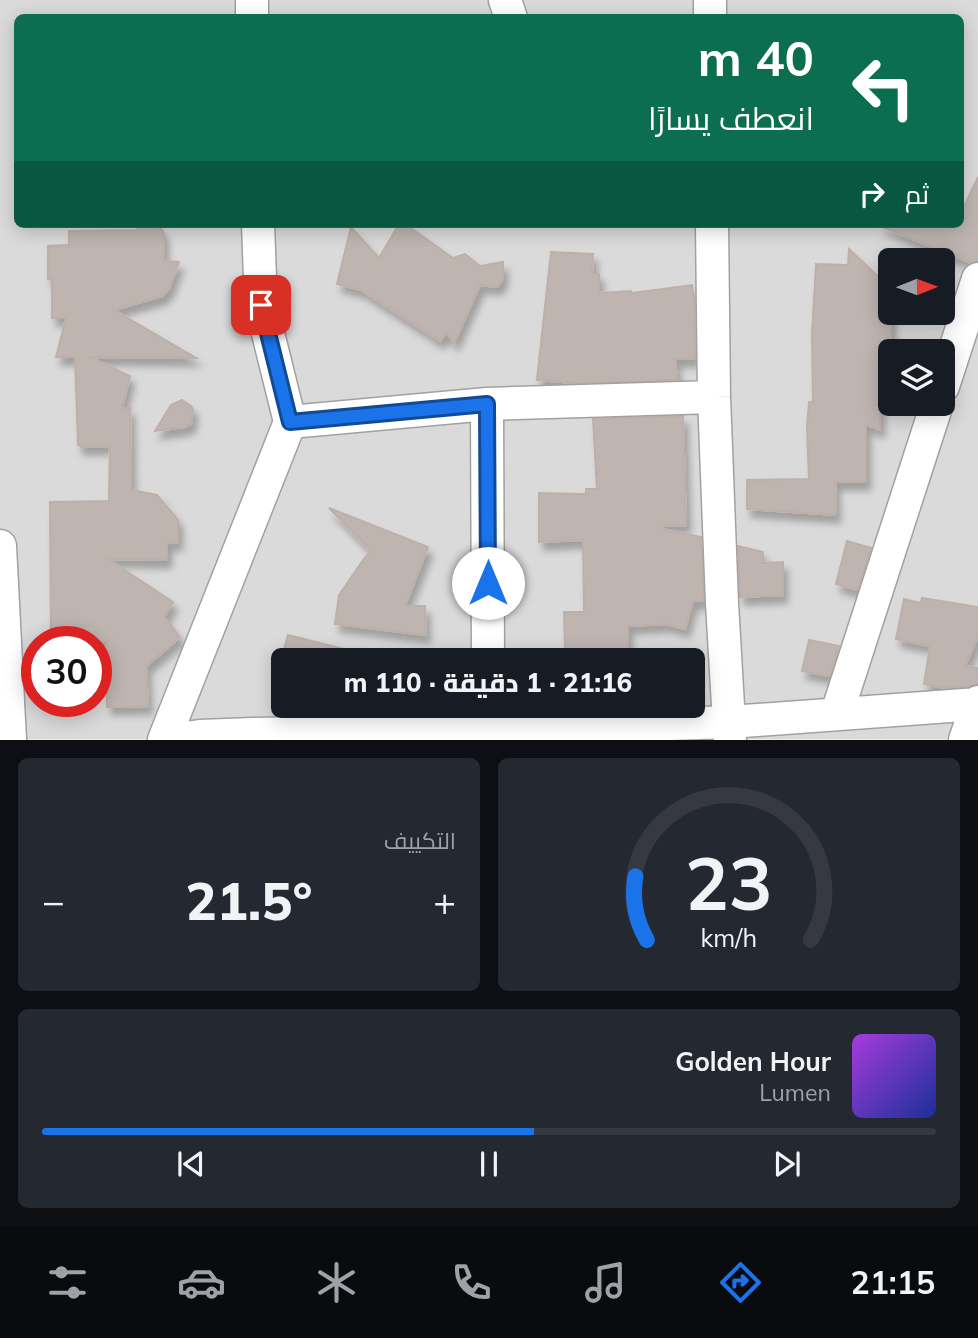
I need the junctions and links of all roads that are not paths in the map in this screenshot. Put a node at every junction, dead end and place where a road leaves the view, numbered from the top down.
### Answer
1 (258, 228) edge
2 (712, 228) edge
3 (978, 279) edge
4 (955, 349) edge
5 (714, 397) junction
6 (487, 404) junction
7 (933, 416) edge
8 (290, 422) junction
9 (0, 546) edge
10 (488, 648) edge
11 (978, 704) edge
12 (837, 713) junction
13 (489, 725) edge
14 (730, 731) edge
15 (253, 737) edge
16 (10, 740) edge
17 (164, 740) edge
18 (170, 740) edge
19 (965, 740) edge

1 - 8 street
2 - 5 street
3 - 4 street
5 - 6 street
5 - 14 street
6 - 8 street
6 - 10 street
7 - 12 street
8 - 17 street
9 - 16 street
11 - 12 street
11 - 19 street
12 - 14 street
13 - 14 street
13 - 15 street
15 - 18 street

